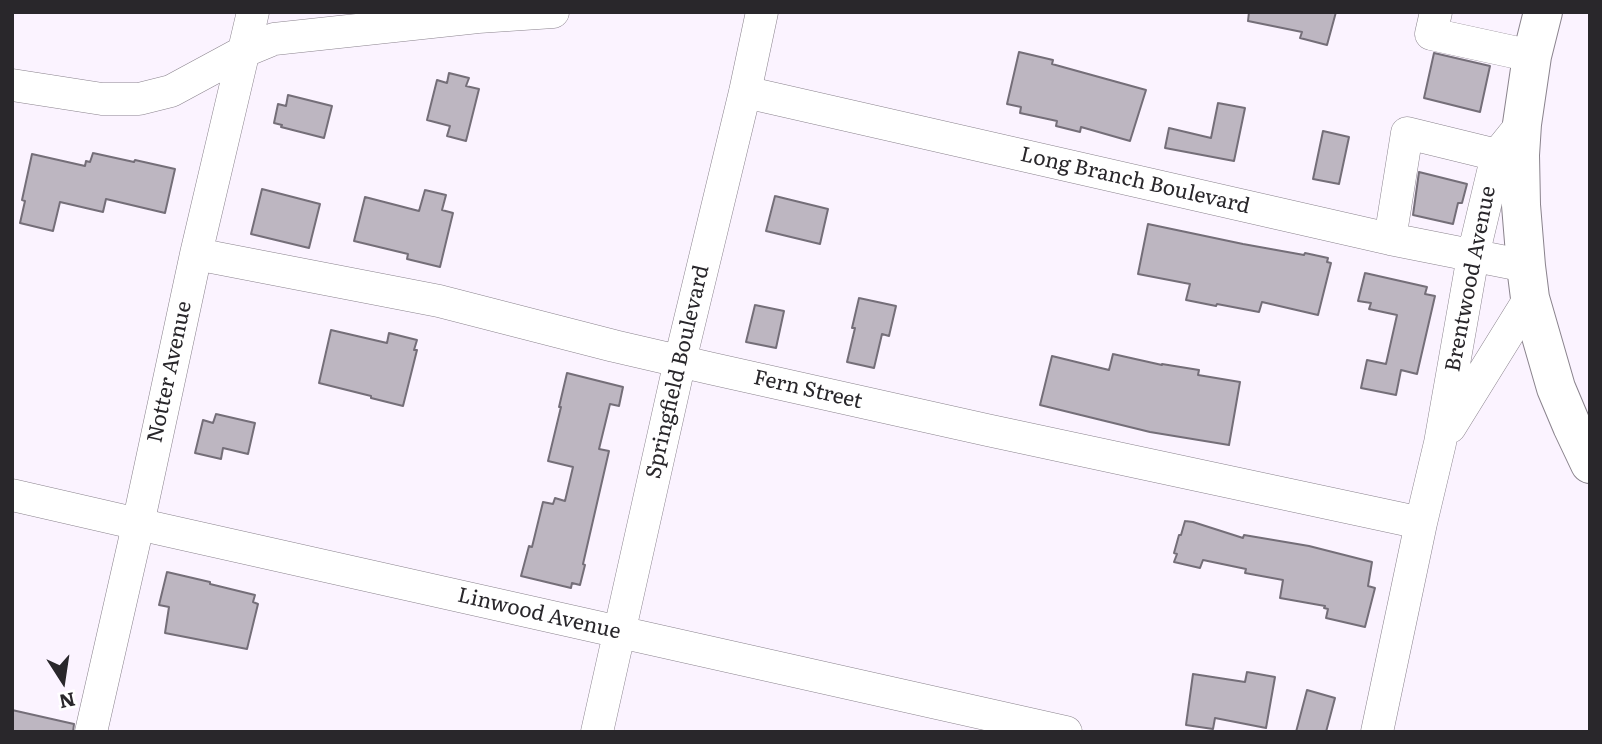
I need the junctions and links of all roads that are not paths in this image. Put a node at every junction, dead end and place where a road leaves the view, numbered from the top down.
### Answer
1 (253, 12) edge
2 (554, 12) edge
3 (1436, 12) edge
4 (1543, 12) edge
5 (757, 13) edge
6 (245, 51) junction
7 (1532, 56) junction
8 (12, 85) edge
9 (745, 92) junction
10 (1513, 145) junction
11 (1390, 239) junction
12 (196, 254) junction
13 (1473, 256) junction
14 (1528, 282) junction
15 (680, 361) junction
16 (1440, 443) junction
17 (1590, 464) edge
18 (12, 495) edge
19 (1421, 523) junction
20 (138, 524) junction
21 (620, 631) junction
22 (91, 732) edge
23 (597, 732) edge
24 (1066, 732) edge
25 (1377, 732) edge

1 - 6 street, Notter Avenue
2 - 6 street
3 - 7 street
4 - 7 main road, Brentwood Avenue
5 - 9 street, Springfield Boulevard
6 - 8 street
6 - 12 street, Notter Avenue
7 - 10 main road, Brentwood Avenue
9 - 11 street, Long Branch Boulevard
9 - 15 street, Springfield Boulevard
10 - 11 street
10 - 13 street, Brentwood Avenue
10 - 14 main road, Brentwood Avenue
11 - 13 street, Long Branch Boulevard
12 - 15 street, Fern Street
12 - 20 street, Notter Avenue
13 - 14 street, Long Branch Boulevard
13 - 16 street, Brentwood Avenue
14 - 16 street, Brentwood Avenue
14 - 17 main road
15 - 19 street, Fern Street
15 - 21 street, Springfield Boulevard
16 - 19 street, Brentwood Avenue
18 - 20 street, Linwood Avenue
19 - 25 street, Brentwood Avenue
20 - 21 street, Linwood Avenue
20 - 22 street, Notter Avenue
21 - 23 street, Springfield Boulevard
21 - 24 street, Linwood Avenue

